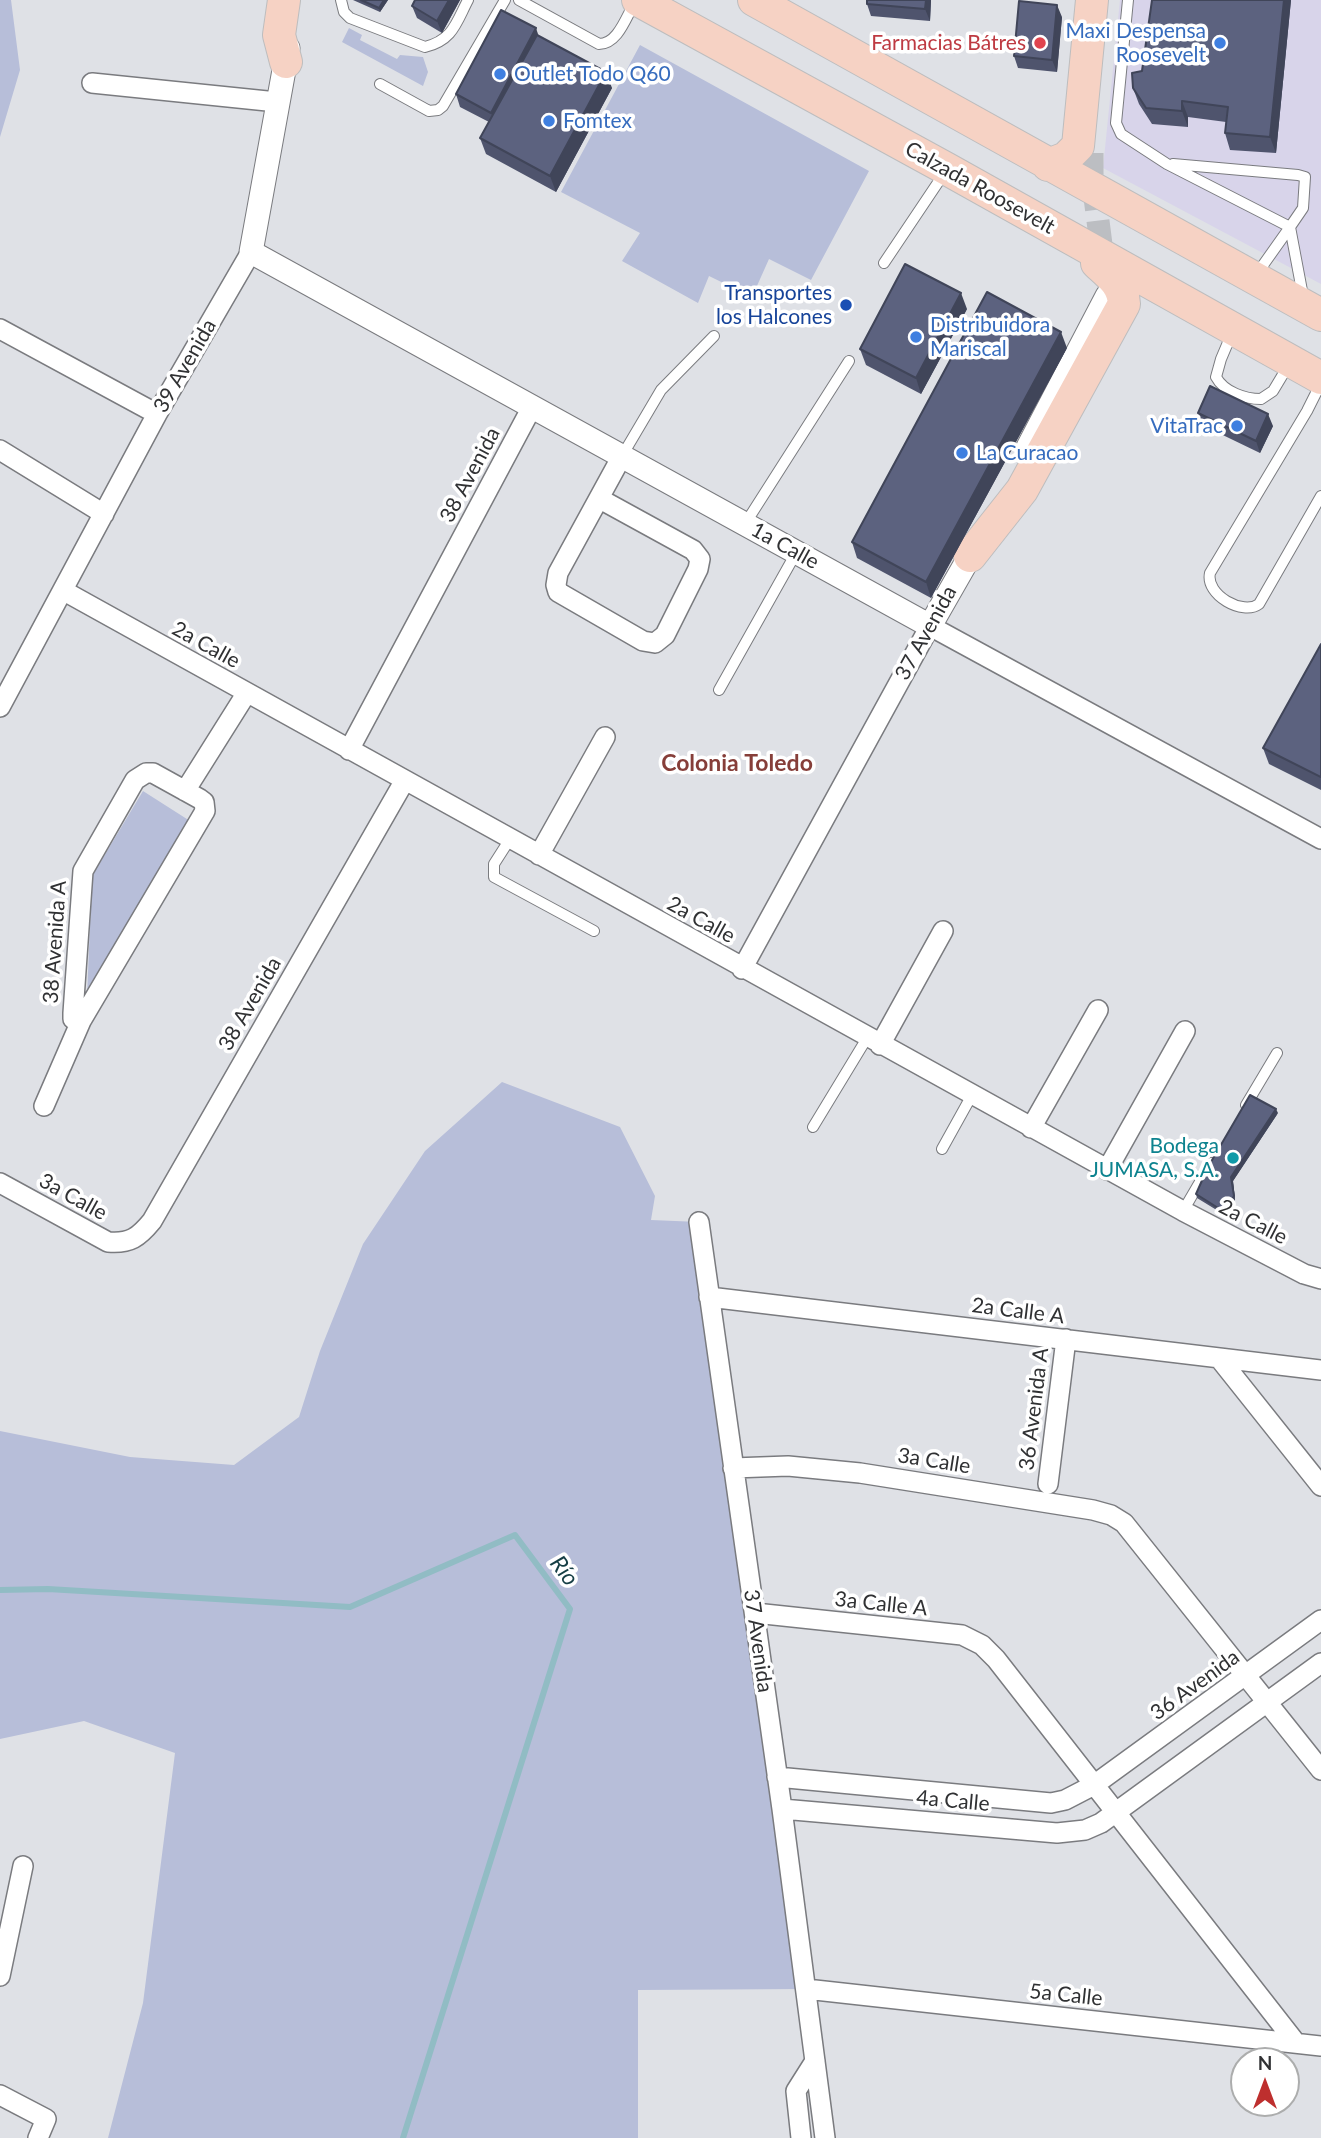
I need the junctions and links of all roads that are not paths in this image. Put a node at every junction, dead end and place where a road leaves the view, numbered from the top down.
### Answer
1 (284, 0) edge
2 (295, 0) edge
3 (341, 0) edge
4 (468, 0) edge
5 (505, 0) edge
6 (519, 0) edge
7 (637, 0) edge
8 (754, 0) edge
9 (1092, 0) edge
10 (1104, 0) edge
11 (1129, 0) edge
12 (286, 62) junction
13 (92, 83) dead end
14 (380, 84) dead end
15 (277, 102) junction
16 (1092, 153) tunnel mouth
17 (1048, 164) junction
18 (1167, 164) junction
19 (947, 169) junction
20 (1290, 227) junction
21 (1076, 243) junction
22 (251, 252) junction
23 (884, 263) dead end
24 (1254, 278) junction
25 (1107, 296) dead end
26 (1313, 311) edge
27 (0, 329) edge
28 (1234, 329) junction
29 (714, 336) dead end
30 (849, 361) dead end
31 (1291, 361) junction
32 (1321, 380) edge
33 (532, 407) junction
34 (157, 414) junction
35 (0, 450) edge
36 (622, 456) junction
37 (1321, 496) edge
38 (600, 499) junction
39 (103, 514) junction
40 (745, 524) junction
41 (796, 552) junction
42 (970, 556) junction
43 (64, 591) junction
44 (930, 626) junction
45 (719, 690) dead end
46 (246, 694) junction
47 (0, 708) edge
48 (604, 737) dead end
49 (349, 750) junction
50 (405, 780) junction
51 (185, 791) junction
52 (510, 839) junction
53 (1321, 839) edge
54 (539, 855) junction
55 (594, 932) dead end
56 (943, 932) dead end
57 (742, 969) junction
58 (1098, 1010) dead end
59 (81, 1021) junction
60 (1185, 1031) dead end
61 (874, 1041) junction
62 (1277, 1053) dead end
63 (972, 1095) junction
64 (44, 1105) dead end
65 (1244, 1109) edge
66 (813, 1127) dead end
67 (1031, 1128) junction
68 (942, 1149) dead end
69 (1216, 1154) edge
70 (1107, 1170) junction
71 (0, 1183) edge
72 (1183, 1211) junction
73 (699, 1222) dead end
74 (126, 1243) joint
75 (1321, 1279) edge
76 (709, 1297) junction
77 (1066, 1339) junction
78 (1219, 1358) junction
79 (1321, 1370) edge
80 (733, 1468) junction
81 (1048, 1484) dead end
82 (1321, 1486) edge
83 (755, 1613) junction
84 (1321, 1620) edge
85 (1321, 1663) edge
86 (1247, 1676) junction
87 (1268, 1703) junction
88 (1321, 1770) edge
89 (777, 1777) junction
90 (1094, 1785) junction
91 (782, 1809) junction
92 (1115, 1813) junction
93 (23, 1866) dead end
94 (0, 1976) edge
95 (806, 1989) junction
96 (1296, 2043) junction
97 (1321, 2046) edge
98 (815, 2061) junction
99 (0, 2095) edge
100 (43, 2129) edge
101 (801, 2138) edge
102 (825, 2138) edge

1 - 12 highway
2 - 12 street, 39 Avenida
3 - 4 lane
5 - 14 lane
6 - 7 lane
7 - 19 highway, Calzada Roosevelt
8 - 17 highway
9 - 17 highway
10 - 16 street
11 - 18 lane
12 - 15 street, 39 Avenida
13 - 15 street
15 - 22 street, 39 Avenida
17 - 24 highway
18 - 20 lane
18 - 20 lane
19 - 21 highway, Calzada Roosevelt
19 - 23 lane
20 - 24 lane
20 - 26 lane
21 - 28 highway, Calzada Roosevelt
21 - 42 highway
22 - 33 street, 1a Calle
22 - 34 street, 39 Avenida
24 - 26 highway
25 - 42 street, 37 Avenida
27 - 34 street
28 - 31 highway, Calzada Roosevelt
28 - 31 lane
29 - 36 lane
30 - 40 lane
31 - 32 highway, Calzada Roosevelt
32 - 37 lane
33 - 36 street, 1a Calle
33 - 49 street, 38 Avenida
34 - 39 street, 39 Avenida
35 - 39 street
36 - 38 street
36 - 40 street, 1a Calle
38 - 38 street
39 - 43 street, 39 Avenida
40 - 41 street, 1a Calle
41 - 44 street, 1a Calle
41 - 45 lane
42 - 44 street, 37 Avenida
43 - 46 street, 2a Calle
43 - 47 street, 39 Avenida
44 - 53 street, 1a Calle
44 - 57 street, 37 Avenida
46 - 49 street, 2a Calle
46 - 51 street
48 - 54 street
49 - 50 street, 2a Calle
50 - 52 street, 2a Calle
50 - 74 street, 38 Avenida
51 - 59 street, 38 Avenida A
51 - 59 street, 38 Avenida A
52 - 54 street, 2a Calle
52 - 55 lane
54 - 57 street, 2a Calle
56 - 61 street
57 - 61 street, 2a Calle
58 - 67 street
59 - 64 street
60 - 70 street
61 - 63 street, 2a Calle
61 - 66 lane
62 - 65 lane
63 - 67 street, 2a Calle
63 - 68 lane
67 - 70 street, 2a Calle
69 - 72 lane
70 - 72 street, 2a Calle
71 - 74 street, 3a Calle
72 - 75 street, 2a Calle
73 - 76 street, 37 Avenida
76 - 77 street, 2a Calle A
76 - 80 street, 37 Avenida
77 - 78 street, 2a Calle A
77 - 81 street, 36 Avenida A
78 - 79 street, 2a Calle A
78 - 82 street
80 - 83 street, 37 Avenida
80 - 86 street, 3a Calle
83 - 89 street, 37 Avenida
83 - 90 street, 3a Calle A
84 - 86 street, 36 Avenida
85 - 87 street
86 - 87 street
86 - 90 street, 36 Avenida
87 - 88 street
87 - 92 street
89 - 90 street, 4a Calle
89 - 91 street, 37 Avenida
90 - 92 street, 3a Calle A
91 - 92 street, 4a Calle
91 - 95 street, 37 Avenida
92 - 96 street, 3a Calle A
93 - 94 street
95 - 96 street, 5a Calle
95 - 98 street, 37 Avenida
96 - 97 street, 5a Calle
98 - 101 street
98 - 102 street, 37 Avenida
99 - 100 street

